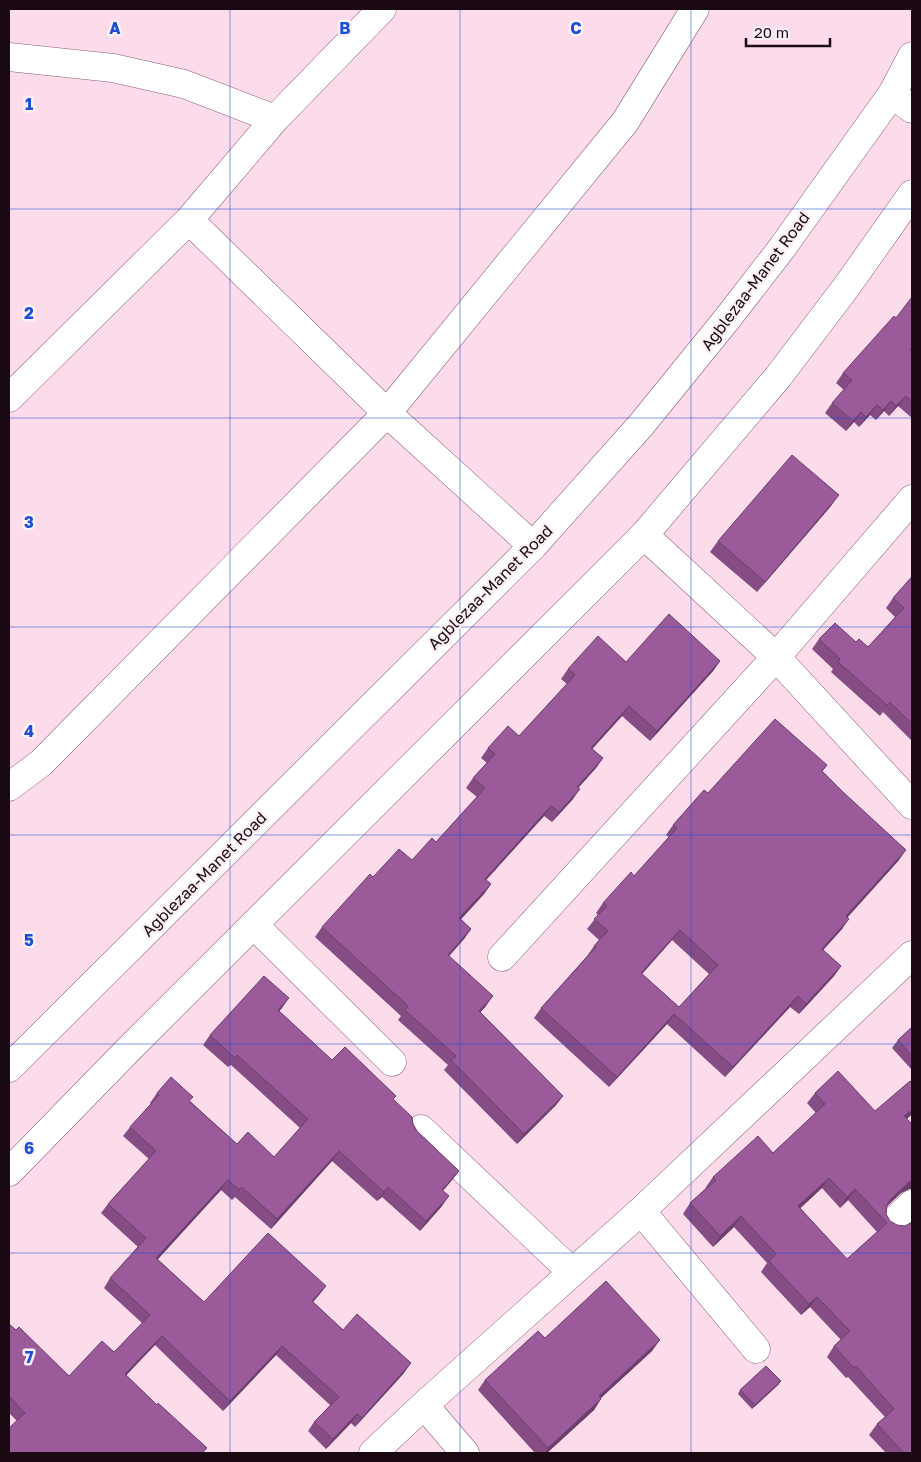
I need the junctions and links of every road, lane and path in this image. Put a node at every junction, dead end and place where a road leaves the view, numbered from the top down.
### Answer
1 (382, 9) edge
2 (695, 9) edge
3 (912, 56) edge
4 (9, 57) edge
5 (902, 101) edge
6 (275, 119) junction
7 (912, 194) edge
8 (189, 220) junction
9 (9, 398) edge
10 (387, 413) junction
11 (912, 499) edge
12 (644, 535) junction
13 (533, 546) junction
14 (776, 658) junction
15 (9, 786) edge
16 (912, 805) edge
17 (254, 925) junction
18 (912, 955) edge
19 (502, 956) dead end
20 (392, 1062) dead end
21 (9, 1068) edge
22 (421, 1129) dead end
23 (9, 1172) edge
24 (641, 1211) junction
25 (572, 1272) junction
26 (756, 1349) dead end
27 (424, 1405) junction
28 (373, 1453) edge
29 (465, 1453) edge

1 - 6 street
2 - 10 street
3 - 5 street, Agblezaa-Manet Road
4 - 6 street
5 - 13 street, Agblezaa-Manet Road
6 - 8 street
7 - 12 street
8 - 9 street
8 - 10 street
10 - 13 street
10 - 15 street
11 - 14 street
12 - 14 street
12 - 17 street
13 - 21 street, Agblezaa-Manet Road
14 - 16 street
14 - 19 street
17 - 20 street
17 - 23 street
18 - 24 street
22 - 25 street
24 - 25 street
24 - 26 street
25 - 27 street
27 - 28 street
27 - 29 street

